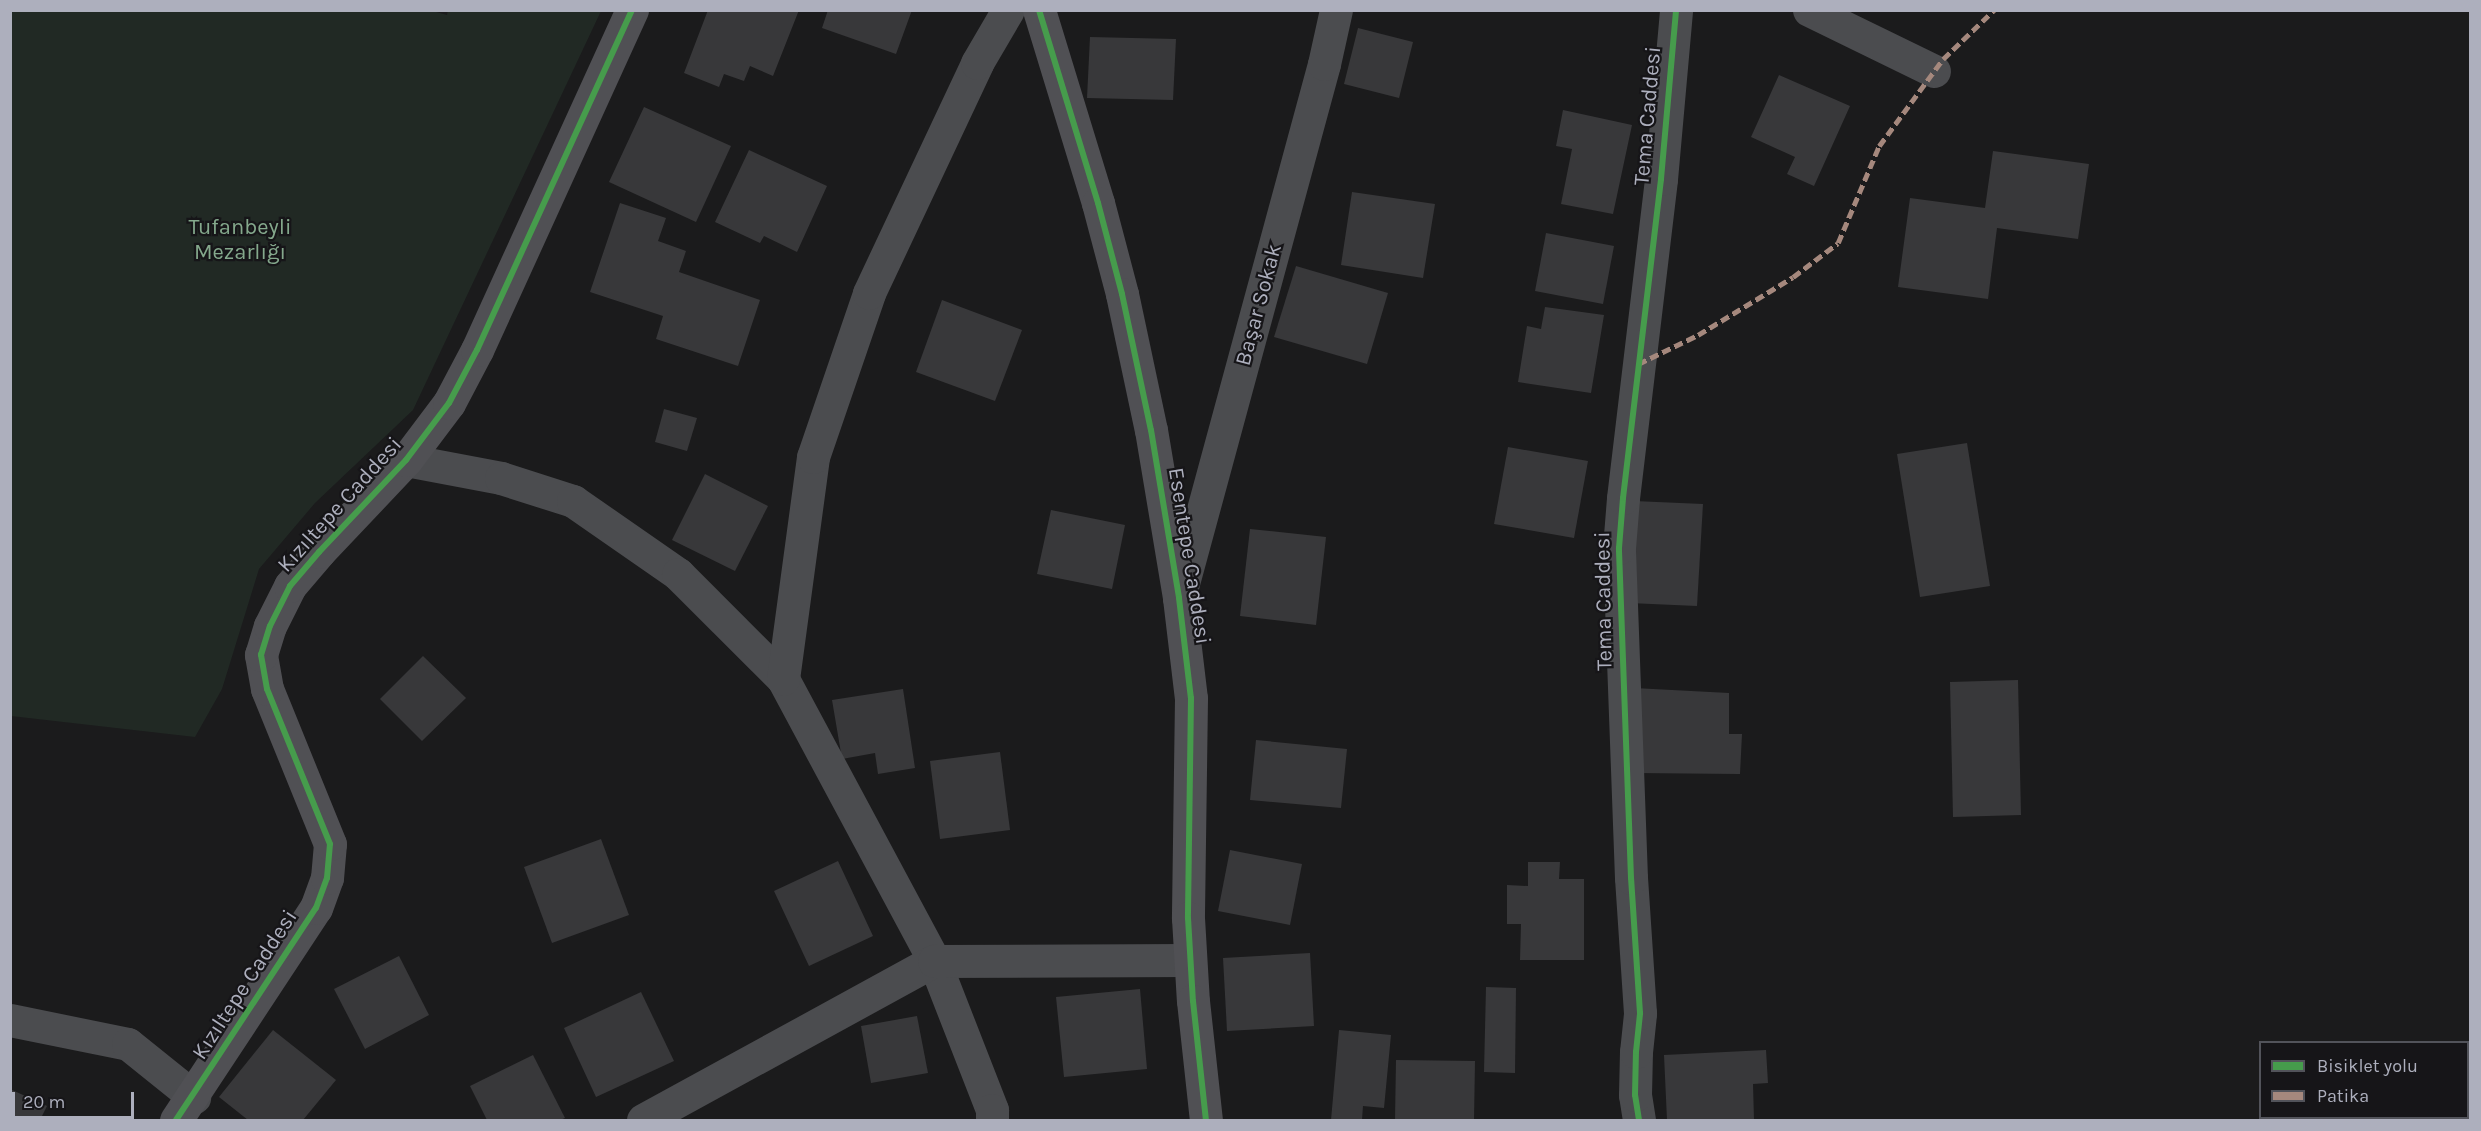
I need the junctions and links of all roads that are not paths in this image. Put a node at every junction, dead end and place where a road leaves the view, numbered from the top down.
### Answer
1 (632, 10) edge
2 (1008, 10) edge
3 (1038, 10) edge
4 (1336, 10) edge
5 (1676, 10) edge
6 (1809, 10) edge
7 (1934, 71) dead end
8 (406, 460) junction
9 (1179, 598) junction
10 (783, 679) junction
11 (1190, 960) junction
12 (934, 961) junction
13 (10, 1020) edge
14 (185, 1109) edge
15 (643, 1120) edge
16 (992, 1120) edge
17 (1206, 1120) edge
18 (1639, 1120) edge

1 - 8 street, Kızıltepe Caddesi
2 - 10 street
3 - 9 street, Esentepe Caddesi
4 - 9 street, Başar Sokak
5 - 18 street, Tema Caddesi
6 - 7 street
8 - 10 street
8 - 14 street, Kızıltepe Caddesi
9 - 11 street, Esentepe Caddesi
10 - 12 street
11 - 12 street
11 - 17 street, Esentepe Caddesi
12 - 15 street
12 - 16 street
13 - 14 street

